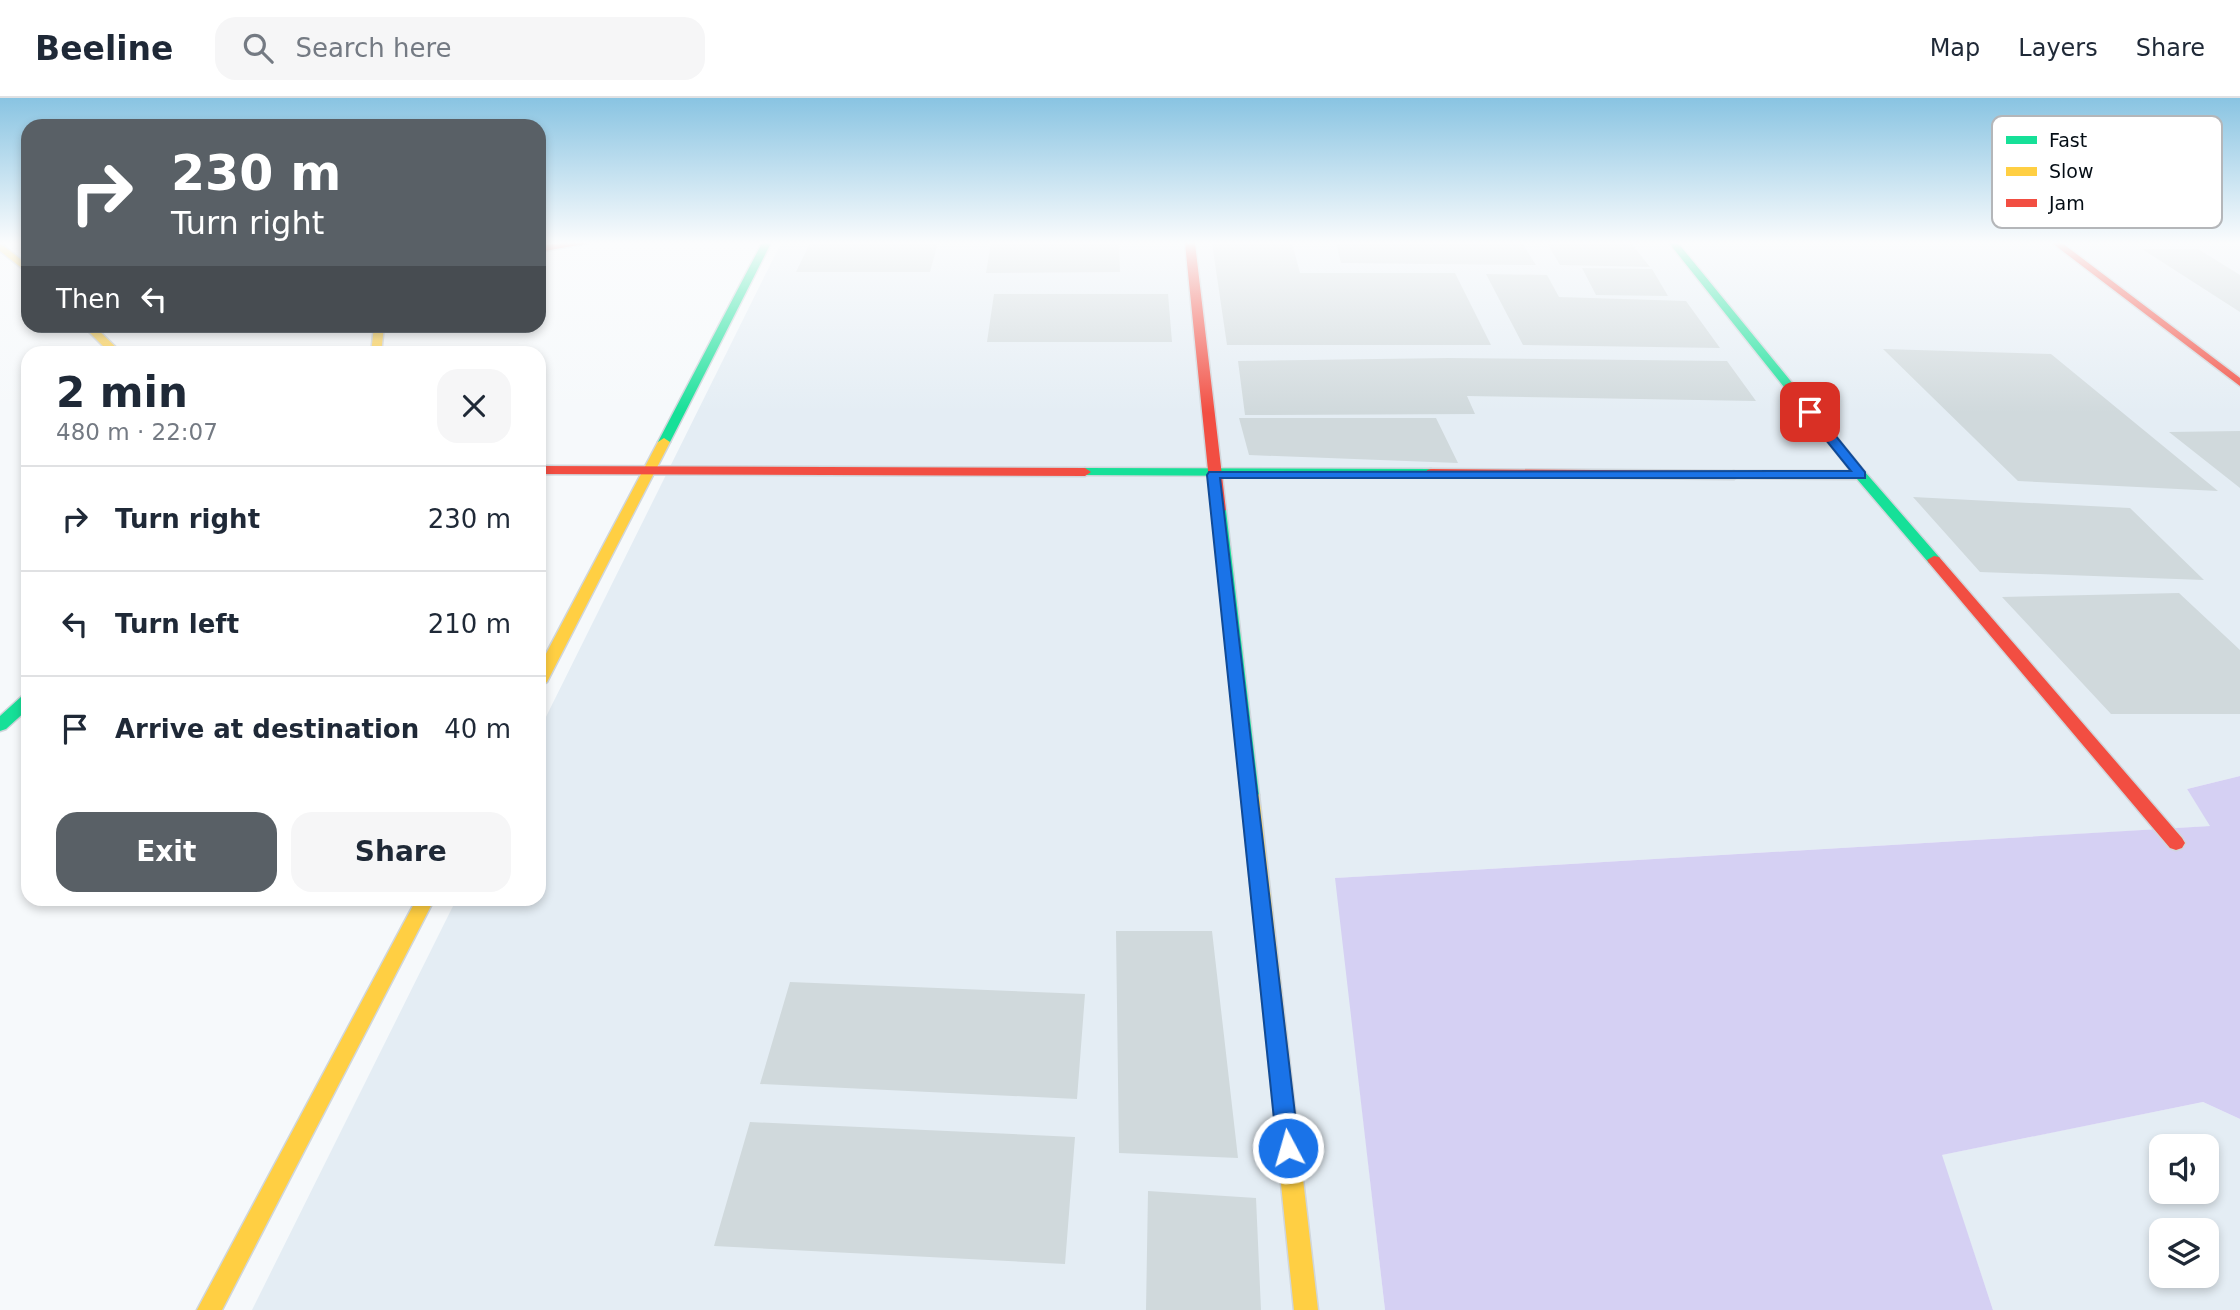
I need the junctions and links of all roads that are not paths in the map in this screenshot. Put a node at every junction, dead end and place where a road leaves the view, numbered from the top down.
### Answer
1 (738, 300) edge
2 (1195, 300) edge
3 (1719, 300) edge
4 (2130, 300) edge
5 (96, 333) edge
6 (109, 346) edge
7 (2240, 383) edge
8 (546, 470) edge
9 (650, 472) junction
10 (1213, 475) junction
11 (1861, 475) junction
12 (546, 669) edge
13 (21, 707) edge
14 (0, 724) edge
15 (2176, 843) dead end
16 (422, 906) edge
17 (209, 1310) edge
18 (1306, 1310) edge

1 - 9 main road
2 - 10 main road
3 - 11 main road
4 - 7 main road
5 - 6 main road
8 - 9 main road
9 - 10 main road
9 - 12 main road
10 - 11 main road
10 - 18 main road
11 - 15 main road
13 - 14 main road
16 - 17 main road

